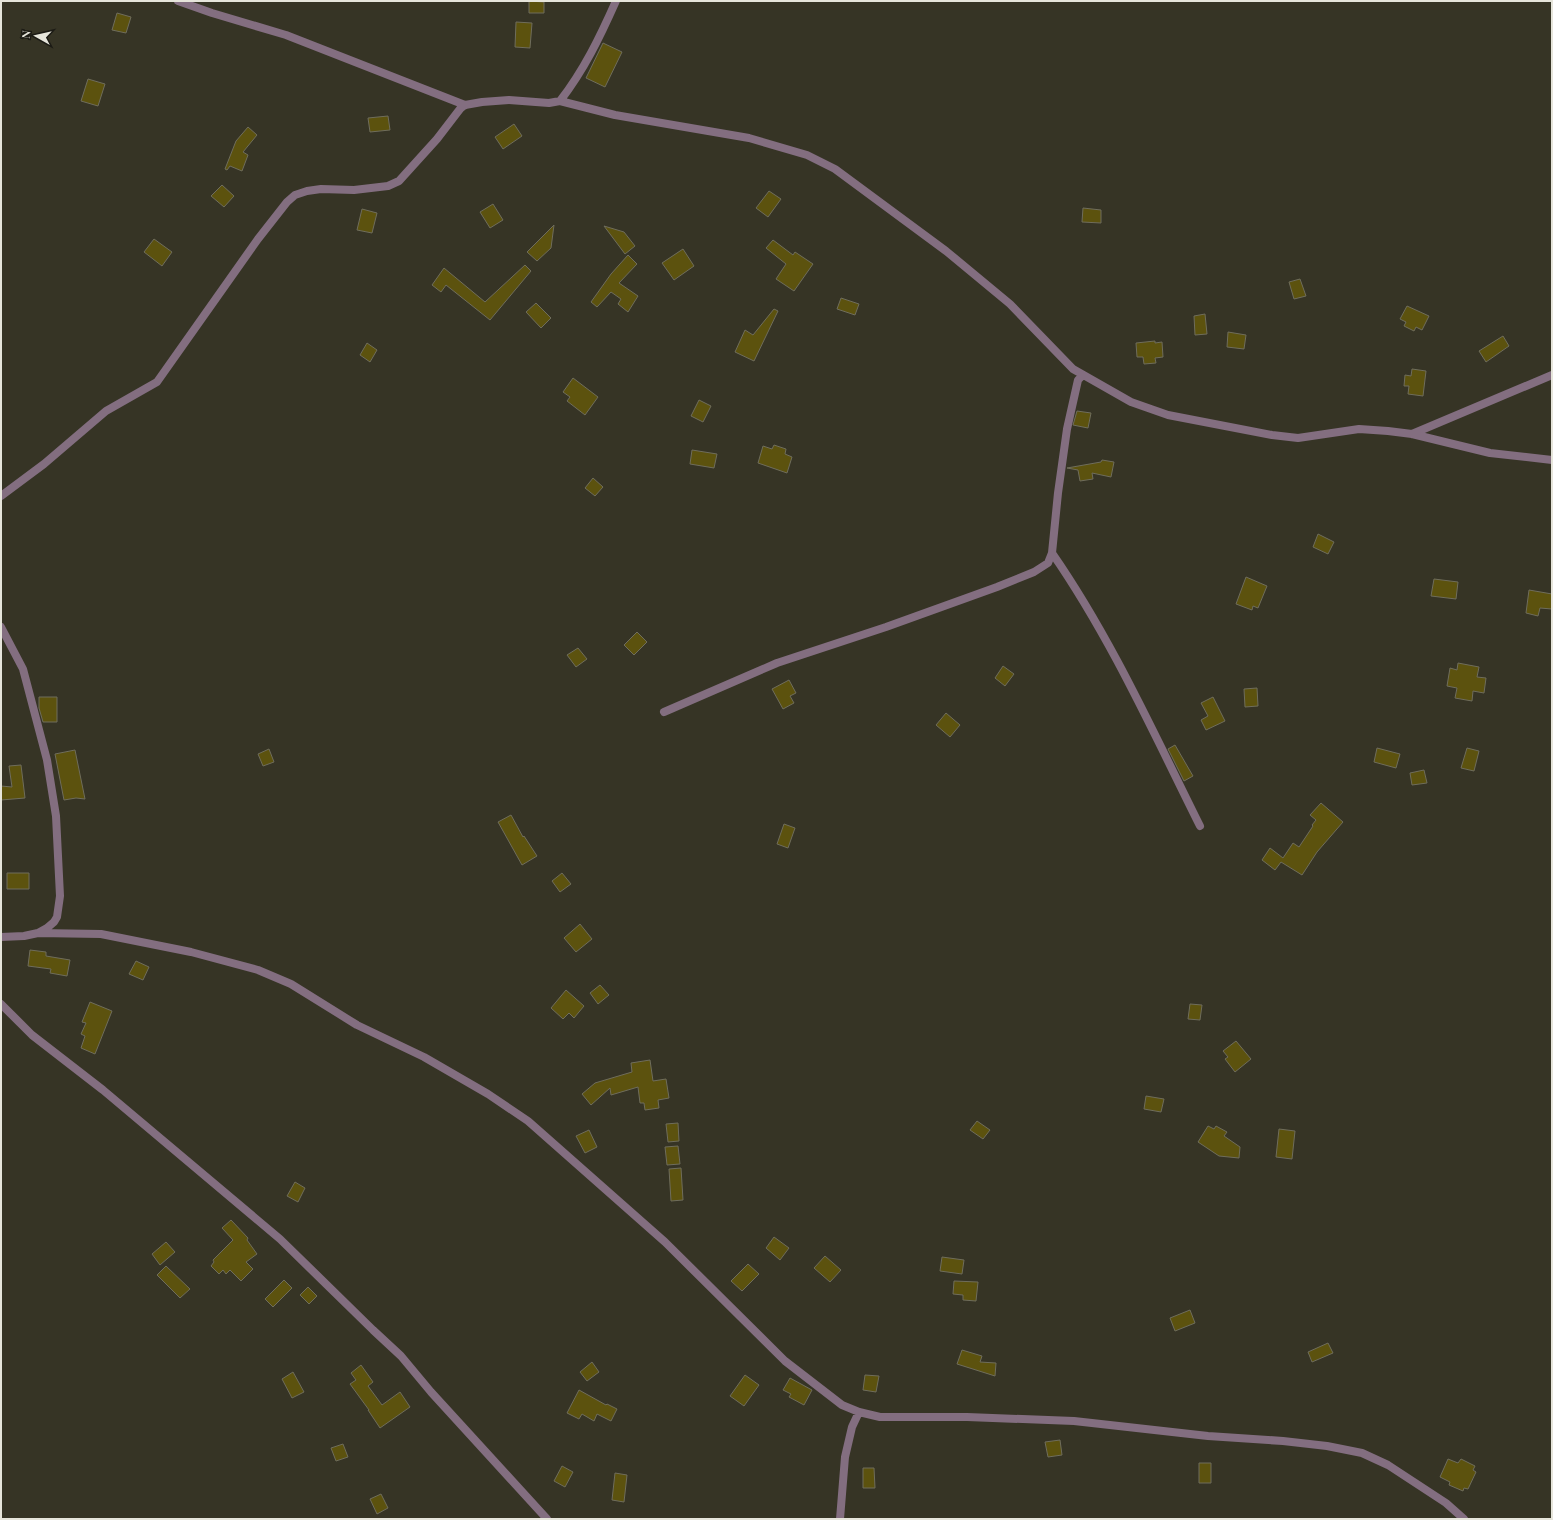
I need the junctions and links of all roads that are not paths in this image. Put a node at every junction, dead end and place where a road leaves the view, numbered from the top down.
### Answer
1 (178, 1) edge
2 (616, 1) edge
3 (560, 100) junction
4 (465, 105) junction
5 (1083, 375) junction
6 (1552, 375) edge
7 (1412, 434) junction
8 (1552, 460) edge
9 (1, 496) edge
10 (1052, 553) junction
11 (1, 627) edge
12 (664, 712) dead end
13 (1200, 826) dead end
14 (38, 933) junction
15 (1, 937) edge
16 (1, 1004) edge
17 (859, 1412) junction
18 (547, 1519) edge
19 (840, 1519) edge
20 (1464, 1519) edge

1 - 4 street
2 - 3 street
3 - 4 street
3 - 5 street
4 - 9 street
5 - 7 street
5 - 10 street
6 - 7 street
7 - 8 street
10 - 12 street
10 - 13 street
11 - 14 street
14 - 15 street
14 - 17 street
16 - 18 street
17 - 19 street
17 - 20 street

